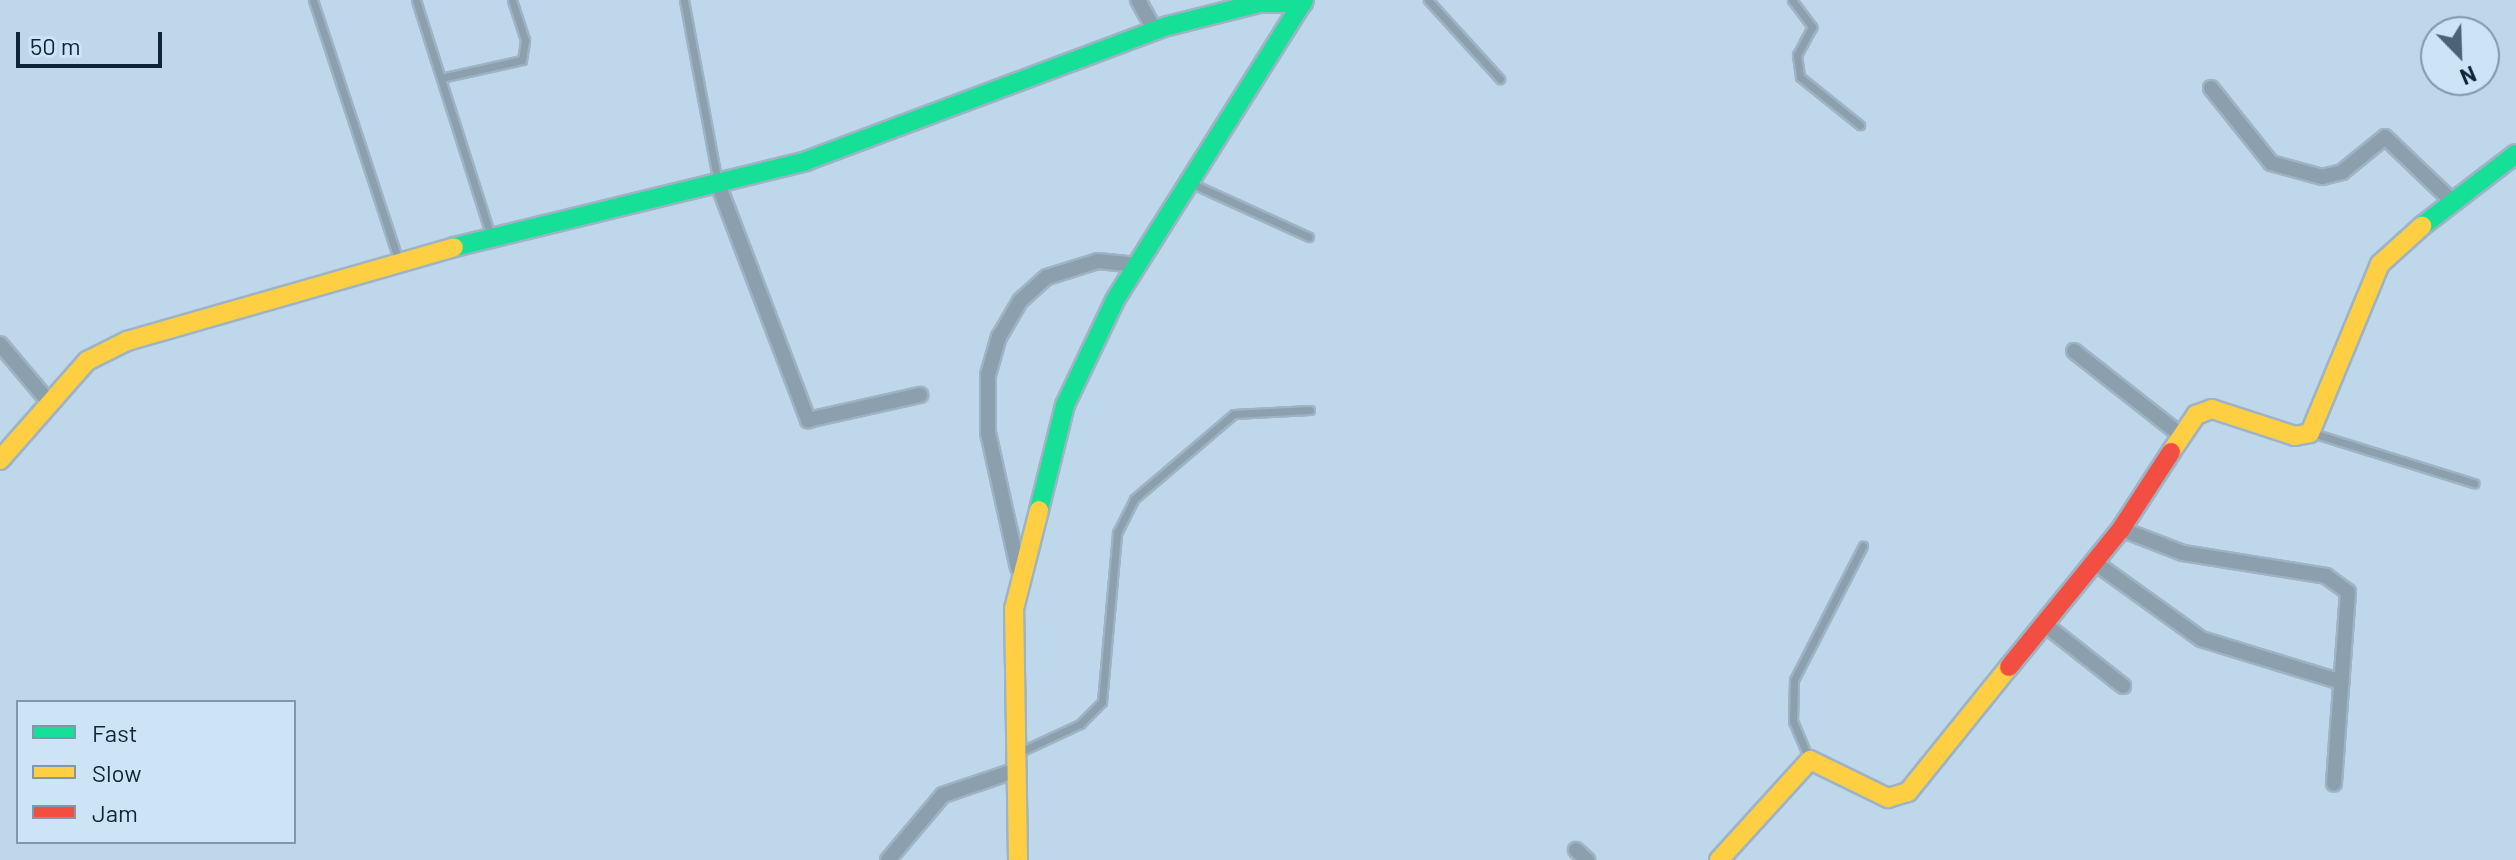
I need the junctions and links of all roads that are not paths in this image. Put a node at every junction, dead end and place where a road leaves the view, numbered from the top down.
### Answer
1 (313, 0) edge
2 (416, 0) edge
3 (512, 0) edge
4 (684, 0) edge
5 (1138, 0) edge
6 (1428, 0) edge
7 (1792, 0) edge
8 (1303, 1) edge
9 (1155, 31) junction
10 (441, 78) junction
11 (1500, 79) dead end
12 (2211, 88) dead end
13 (1860, 125) dead end
14 (2516, 154) edge
15 (1190, 182) junction
16 (718, 184) junction
17 (2451, 200) junction
18 (1309, 237) dead end
19 (492, 238) junction
20 (399, 260) junction
21 (1137, 265) junction
22 (0, 344) edge
23 (2074, 351) dead end
24 (920, 395) dead end
25 (48, 401) junction
26 (1310, 410) dead end
27 (2310, 433) junction
28 (2182, 436) junction
29 (0, 460) edge
30 (2474, 483) dead end
31 (2121, 529) junction
32 (1863, 546) dead end
33 (2094, 562) junction
34 (1020, 576) junction
35 (2043, 623) junction
36 (2342, 682) junction
37 (2123, 686) dead end
38 (1810, 760) junction
39 (1011, 764) junction
40 (2334, 783) dead end
41 (888, 860) edge
42 (1018, 860) edge
43 (1719, 860) edge

1 - 20 lane
2 - 10 lane
3 - 10 lane
4 - 16 lane
5 - 9 street
6 - 11 lane
7 - 13 lane
8 - 9 main road
8 - 15 main road
9 - 16 main road
10 - 19 lane
12 - 17 street
14 - 17 main road
15 - 18 lane
15 - 21 main road
16 - 19 main road
16 - 24 street
17 - 27 main road
19 - 20 main road
20 - 25 main road
21 - 34 main road
21 - 34 street
22 - 25 street
23 - 28 street
25 - 29 main road
26 - 39 lane
27 - 28 main road
27 - 30 lane
28 - 31 main road
31 - 33 main road
31 - 36 street
32 - 38 lane
33 - 35 main road
33 - 36 street
34 - 39 main road
35 - 37 street
35 - 38 main road
36 - 40 street
38 - 43 main road
39 - 41 street
39 - 42 main road

